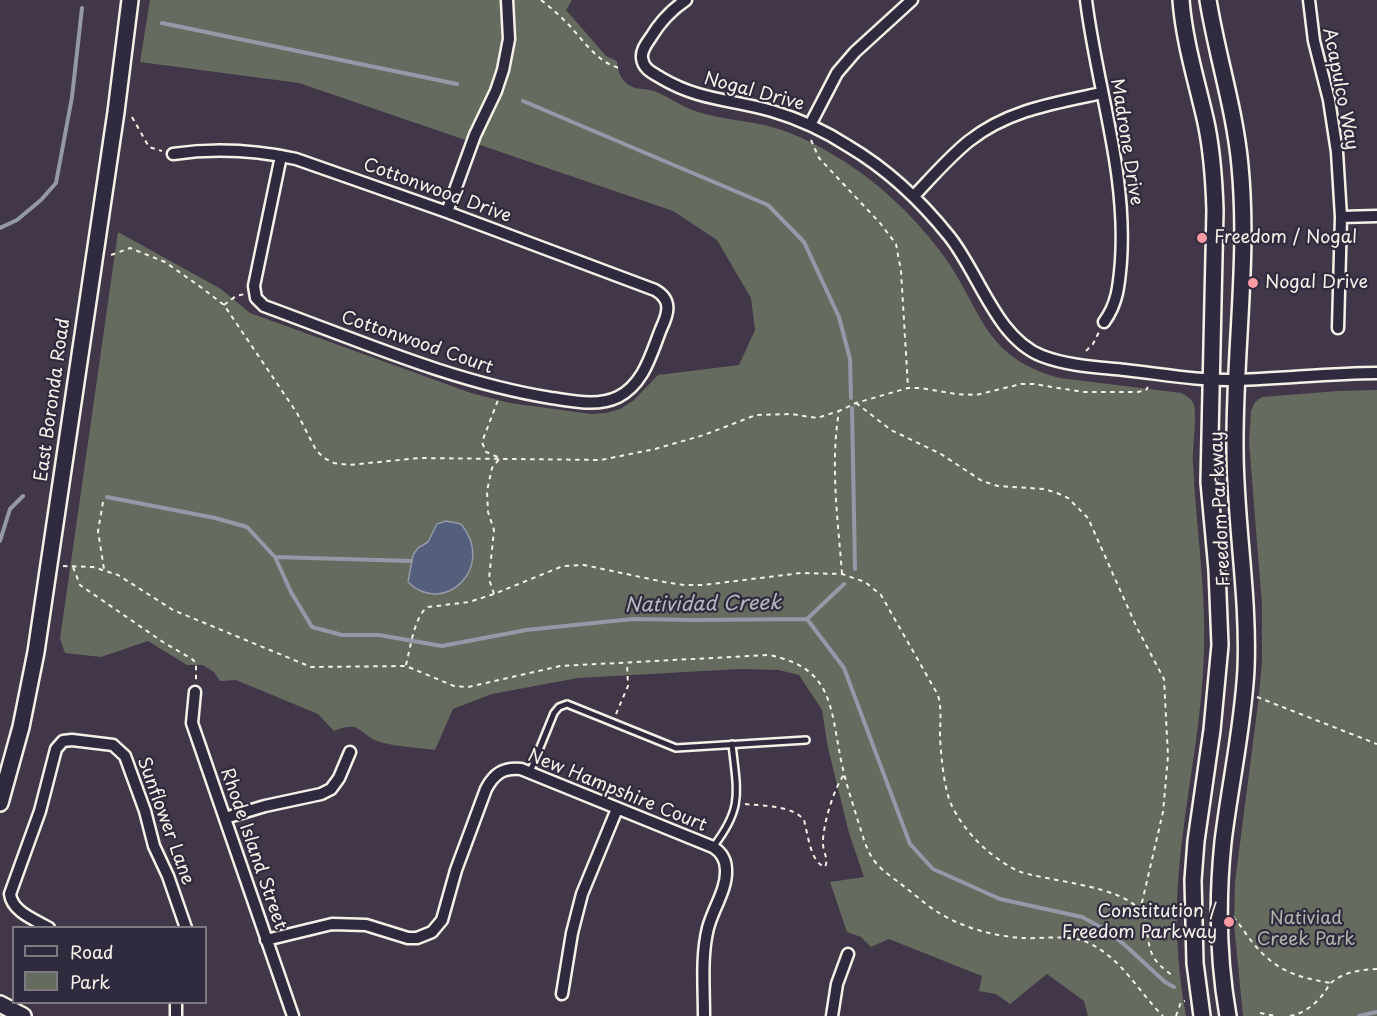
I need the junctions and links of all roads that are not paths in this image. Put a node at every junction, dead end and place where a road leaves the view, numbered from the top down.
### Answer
1 (130, 0) edge
2 (507, 0) edge
3 (686, 0) edge
4 (912, 0) edge
5 (1086, 0) edge
6 (1181, 0) edge
7 (1208, 0) edge
8 (1309, 0) edge
9 (1102, 93) junction
10 (810, 125) junction
11 (173, 154) road end
12 (281, 156) junction
13 (914, 196) junction
14 (447, 212) junction
15 (1377, 216) edge
16 (1341, 217) junction
17 (668, 314) joint
18 (1104, 322) road end
19 (1338, 327) dead end
20 (1377, 373) edge
21 (1210, 379) junction
22 (1237, 380) junction
23 (195, 692) road end
24 (806, 740) dead end
25 (732, 744) junction
26 (350, 752) dead end
27 (530, 772) junction
28 (0, 803) edge
29 (617, 808) junction
30 (225, 818) junction
31 (713, 847) junction
32 (48, 926) edge
33 (186, 926) edge
34 (266, 940) junction
35 (848, 954) dead end
36 (562, 994) dead end
37 (0, 1004) edge
38 (23, 1016) edge
39 (293, 1016) edge
40 (704, 1016) edge
41 (832, 1016) edge
42 (1202, 1016) edge
43 (1228, 1016) edge

1 - 28 main road, East Boronda Road
2 - 14 street
3 - 10 street, Nogal Drive
4 - 10 street
5 - 9 street, Madrone Drive
6 - 21 main road, Freedom Parkway
7 - 22 main road, Freedom Parkway
8 - 16 street, Acapulco Way
9 - 13 street
9 - 18 street, Madrone Drive
10 - 13 street, Nogal Drive
11 - 12 street, Cottonwood Drive
12 - 14 street, Cottonwood Drive
12 - 17 street, Cottonwood Court
13 - 21 street, Nogal Drive
14 - 17 street, Cottonwood Drive
15 - 16 street
16 - 19 street, Acapulco Way
20 - 22 street, Nogal Drive
21 - 22 street, Nogal Drive
21 - 42 main road, Freedom Parkway
22 - 43 main road, Freedom Parkway
23 - 30 street, Rhode Island Street
24 - 25 lane
25 - 27 lane
25 - 31 lane
26 - 30 street
27 - 29 street, New Hampshire Court
27 - 34 street, New Hampshire Court
29 - 31 street, New Hampshire Court
29 - 36 street
30 - 34 street, Rhode Island Street
31 - 40 street, New Hampshire Court
32 - 33 street, Sunflower Lane
34 - 39 street, Rhode Island Street
35 - 41 street
37 - 38 main road

